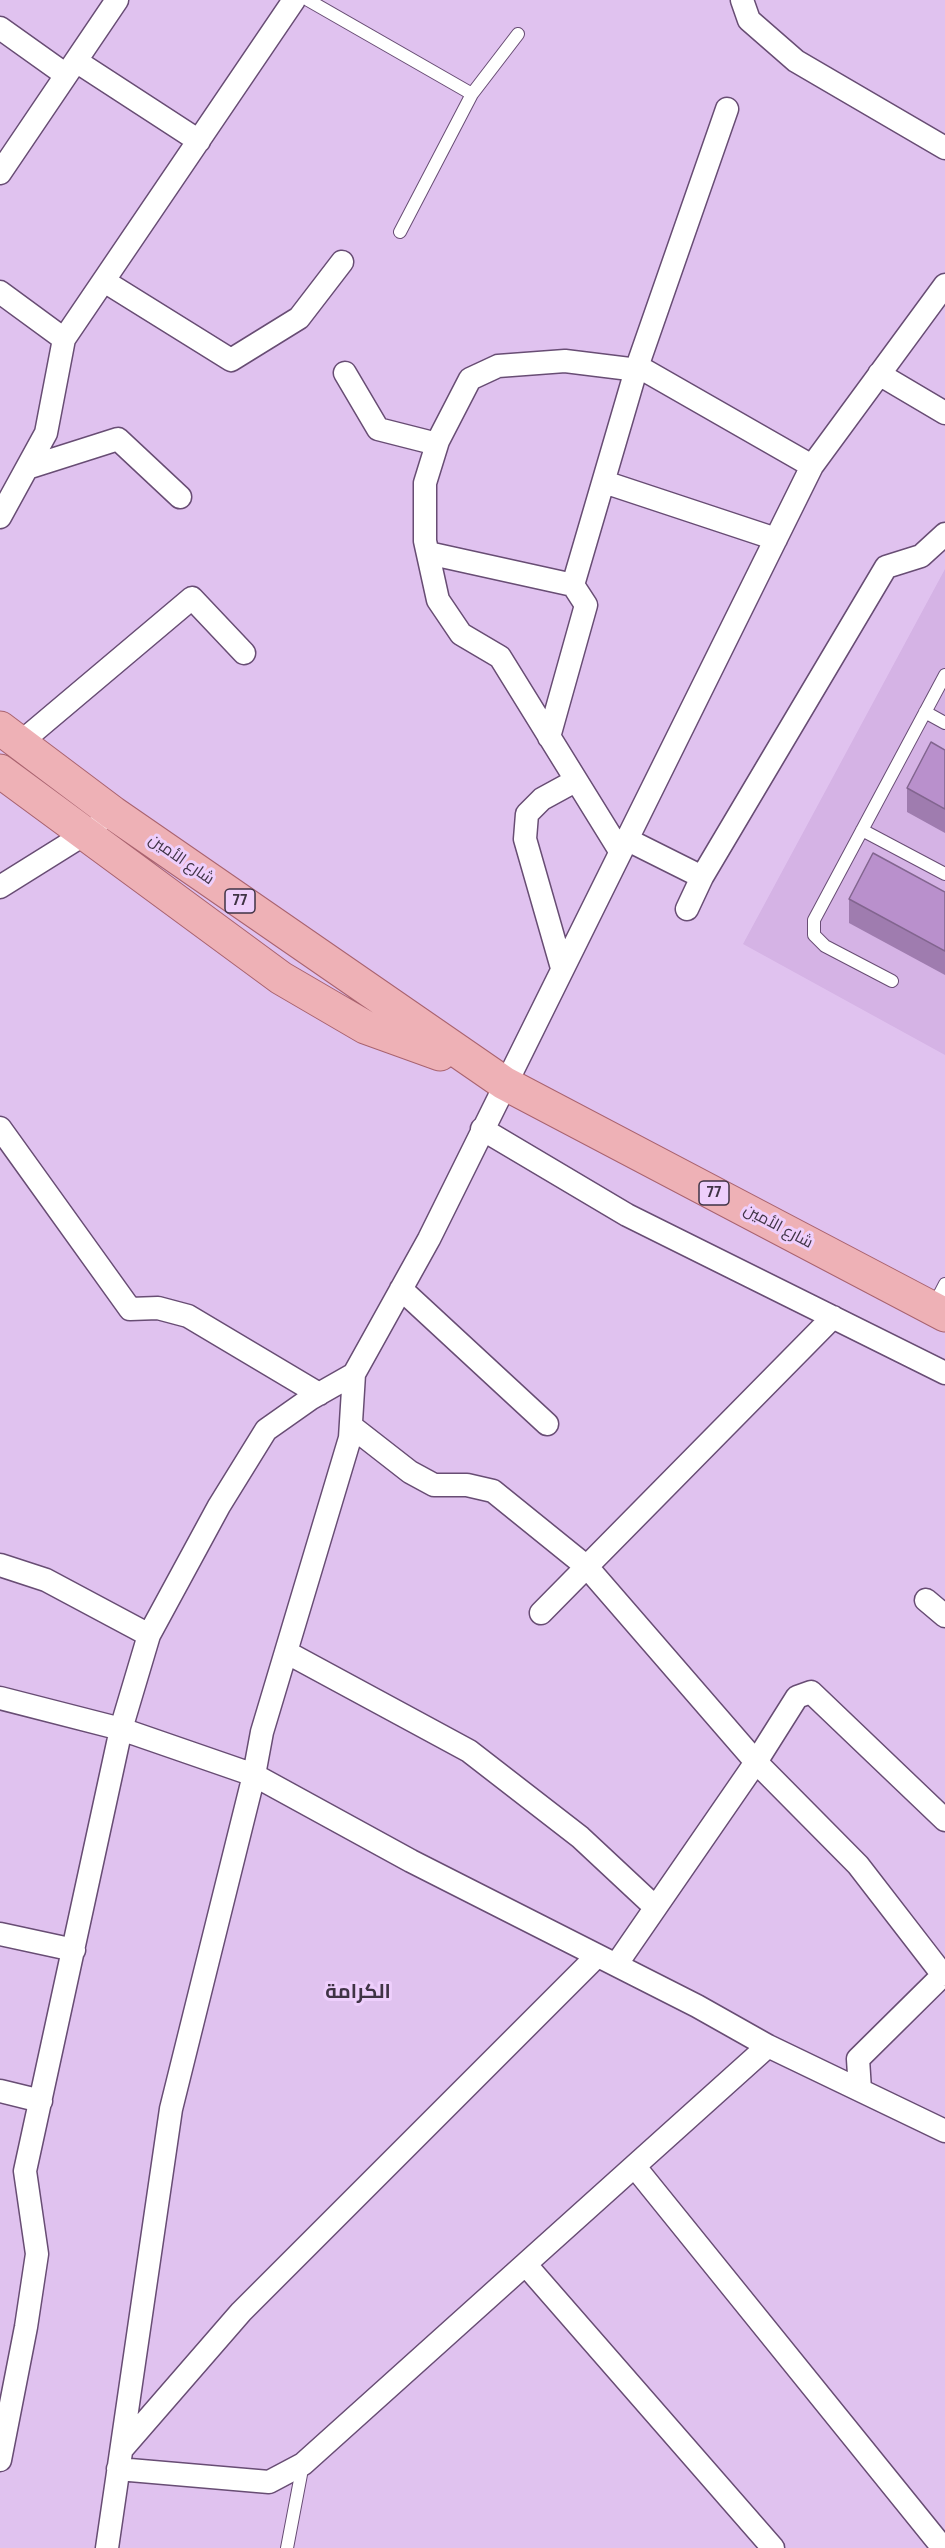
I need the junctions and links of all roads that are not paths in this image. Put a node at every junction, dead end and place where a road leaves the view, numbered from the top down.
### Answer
1 (117, 0) edge
2 (294, 0) edge
3 (308, 0) edge
4 (742, 0) edge
5 (0, 28) edge
6 (518, 34) dead end
7 (71, 68) junction
8 (472, 94) junction
9 (727, 109) dead end
10 (199, 141) junction
11 (945, 148) edge
12 (0, 173) edge
13 (400, 232) dead end
14 (342, 262) dead end
15 (104, 281) junction
16 (945, 285) edge
17 (0, 292) edge
18 (64, 339) junction
19 (636, 370) junction
20 (345, 373) dead end
21 (879, 374) junction
22 (945, 413) edge
23 (437, 444) junction
24 (812, 466) junction
25 (30, 467) junction
26 (604, 482) junction
27 (180, 497) dead end
28 (0, 517) edge
29 (945, 534) edge
30 (776, 540) junction
31 (428, 553) junction
32 (573, 585) junction
33 (244, 653) dead end
34 (945, 675) edge
35 (925, 712) junction
36 (945, 723) edge
37 (10, 736) edge
38 (549, 737) junction
39 (0, 771) edge
40 (575, 781) junction
41 (113, 813) junction
42 (862, 830) junction
43 (86, 835) junction
44 (623, 845) junction
45 (945, 874) edge
46 (702, 878) junction
47 (0, 887) edge
48 (687, 909) dead end
49 (562, 968) junction
50 (892, 981) dead end
51 (494, 1077) junction
52 (0, 1128) edge
53 (482, 1129) junction
54 (401, 1289) junction
55 (941, 1302) edge
56 (833, 1317) junction
57 (945, 1373) edge
58 (354, 1374) junction
59 (319, 1394) junction
60 (547, 1424) dead end
61 (351, 1426) junction
62 (0, 1564) edge
63 (587, 1567) junction
64 (926, 1600) dead end
65 (541, 1613) dead end
66 (945, 1616) edge
67 (149, 1635) junction
68 (286, 1652) junction
69 (0, 1698) edge
70 (121, 1729) junction
71 (756, 1762) junction
72 (254, 1775) junction
73 (945, 1820) edge
74 (655, 1907) junction
75 (0, 1934) edge
76 (74, 1950) junction
77 (607, 1960) junction
78 (944, 1974) edge
79 (768, 2046) junction
80 (860, 2090) junction
81 (0, 2091) edge
82 (41, 2101) junction
83 (945, 2131) edge
84 (635, 2167) junction
85 (526, 2265) junction
86 (4, 2416) edge
87 (120, 2459) junction
88 (0, 2460) edge
89 (303, 2464) junction
90 (107, 2548) edge
91 (287, 2548) edge
92 (773, 2548) edge
93 (943, 2548) edge

1 - 7 street
2 - 10 street
3 - 8 lane
4 - 11 street
5 - 7 street
6 - 8 lane
7 - 10 street
7 - 12 street
8 - 13 lane
9 - 19 street
10 - 15 street
14 - 15 street
15 - 18 street
16 - 21 street
17 - 18 street
18 - 25 street
19 - 23 street
19 - 24 street
19 - 26 street
20 - 23 street
21 - 22 street
21 - 24 street
23 - 31 street
24 - 30 street
25 - 27 street
25 - 28 street
26 - 30 street
26 - 32 street
29 - 46 street
30 - 44 street
31 - 32 street
31 - 38 street
32 - 38 street
33 - 37 street
34 - 35 lane
35 - 36 lane
35 - 42 lane
37 - 41 main road, شارع الأمين / 77
38 - 40 street
39 - 43 main road, شارع الأمين / 77
40 - 44 street
40 - 49 street
41 - 43 street
41 - 51 main road, شارع الأمين / 77
42 - 45 lane
42 - 50 lane
43 - 47 street
43 - 51 main road, شارع الأمين / 77
44 - 46 street
44 - 49 street
46 - 48 street
49 - 51 street
51 - 53 street
51 - 55 main road, شارع الأمين / 77
52 - 59 street
53 - 54 street
53 - 56 street
54 - 58 street
54 - 60 street
56 - 57 street
56 - 63 street
58 - 59 street
58 - 61 street
59 - 67 street
61 - 63 street
61 - 68 street
62 - 67 street
63 - 65 street
63 - 71 street
64 - 66 street
67 - 70 street
68 - 72 street
68 - 74 street
69 - 70 street
70 - 72 street
70 - 76 street
71 - 73 street
71 - 74 street
71 - 78 street
72 - 77 street
72 - 87 street
74 - 77 street
75 - 76 street
76 - 82 street
77 - 79 street
77 - 87 street
78 - 80 street
79 - 80 street
79 - 84 street
80 - 83 street
81 - 82 street
82 - 86 street
84 - 85 street
84 - 93 street
85 - 89 street
85 - 92 street
86 - 88 street
87 - 89 street
87 - 90 street
89 - 91 lane

